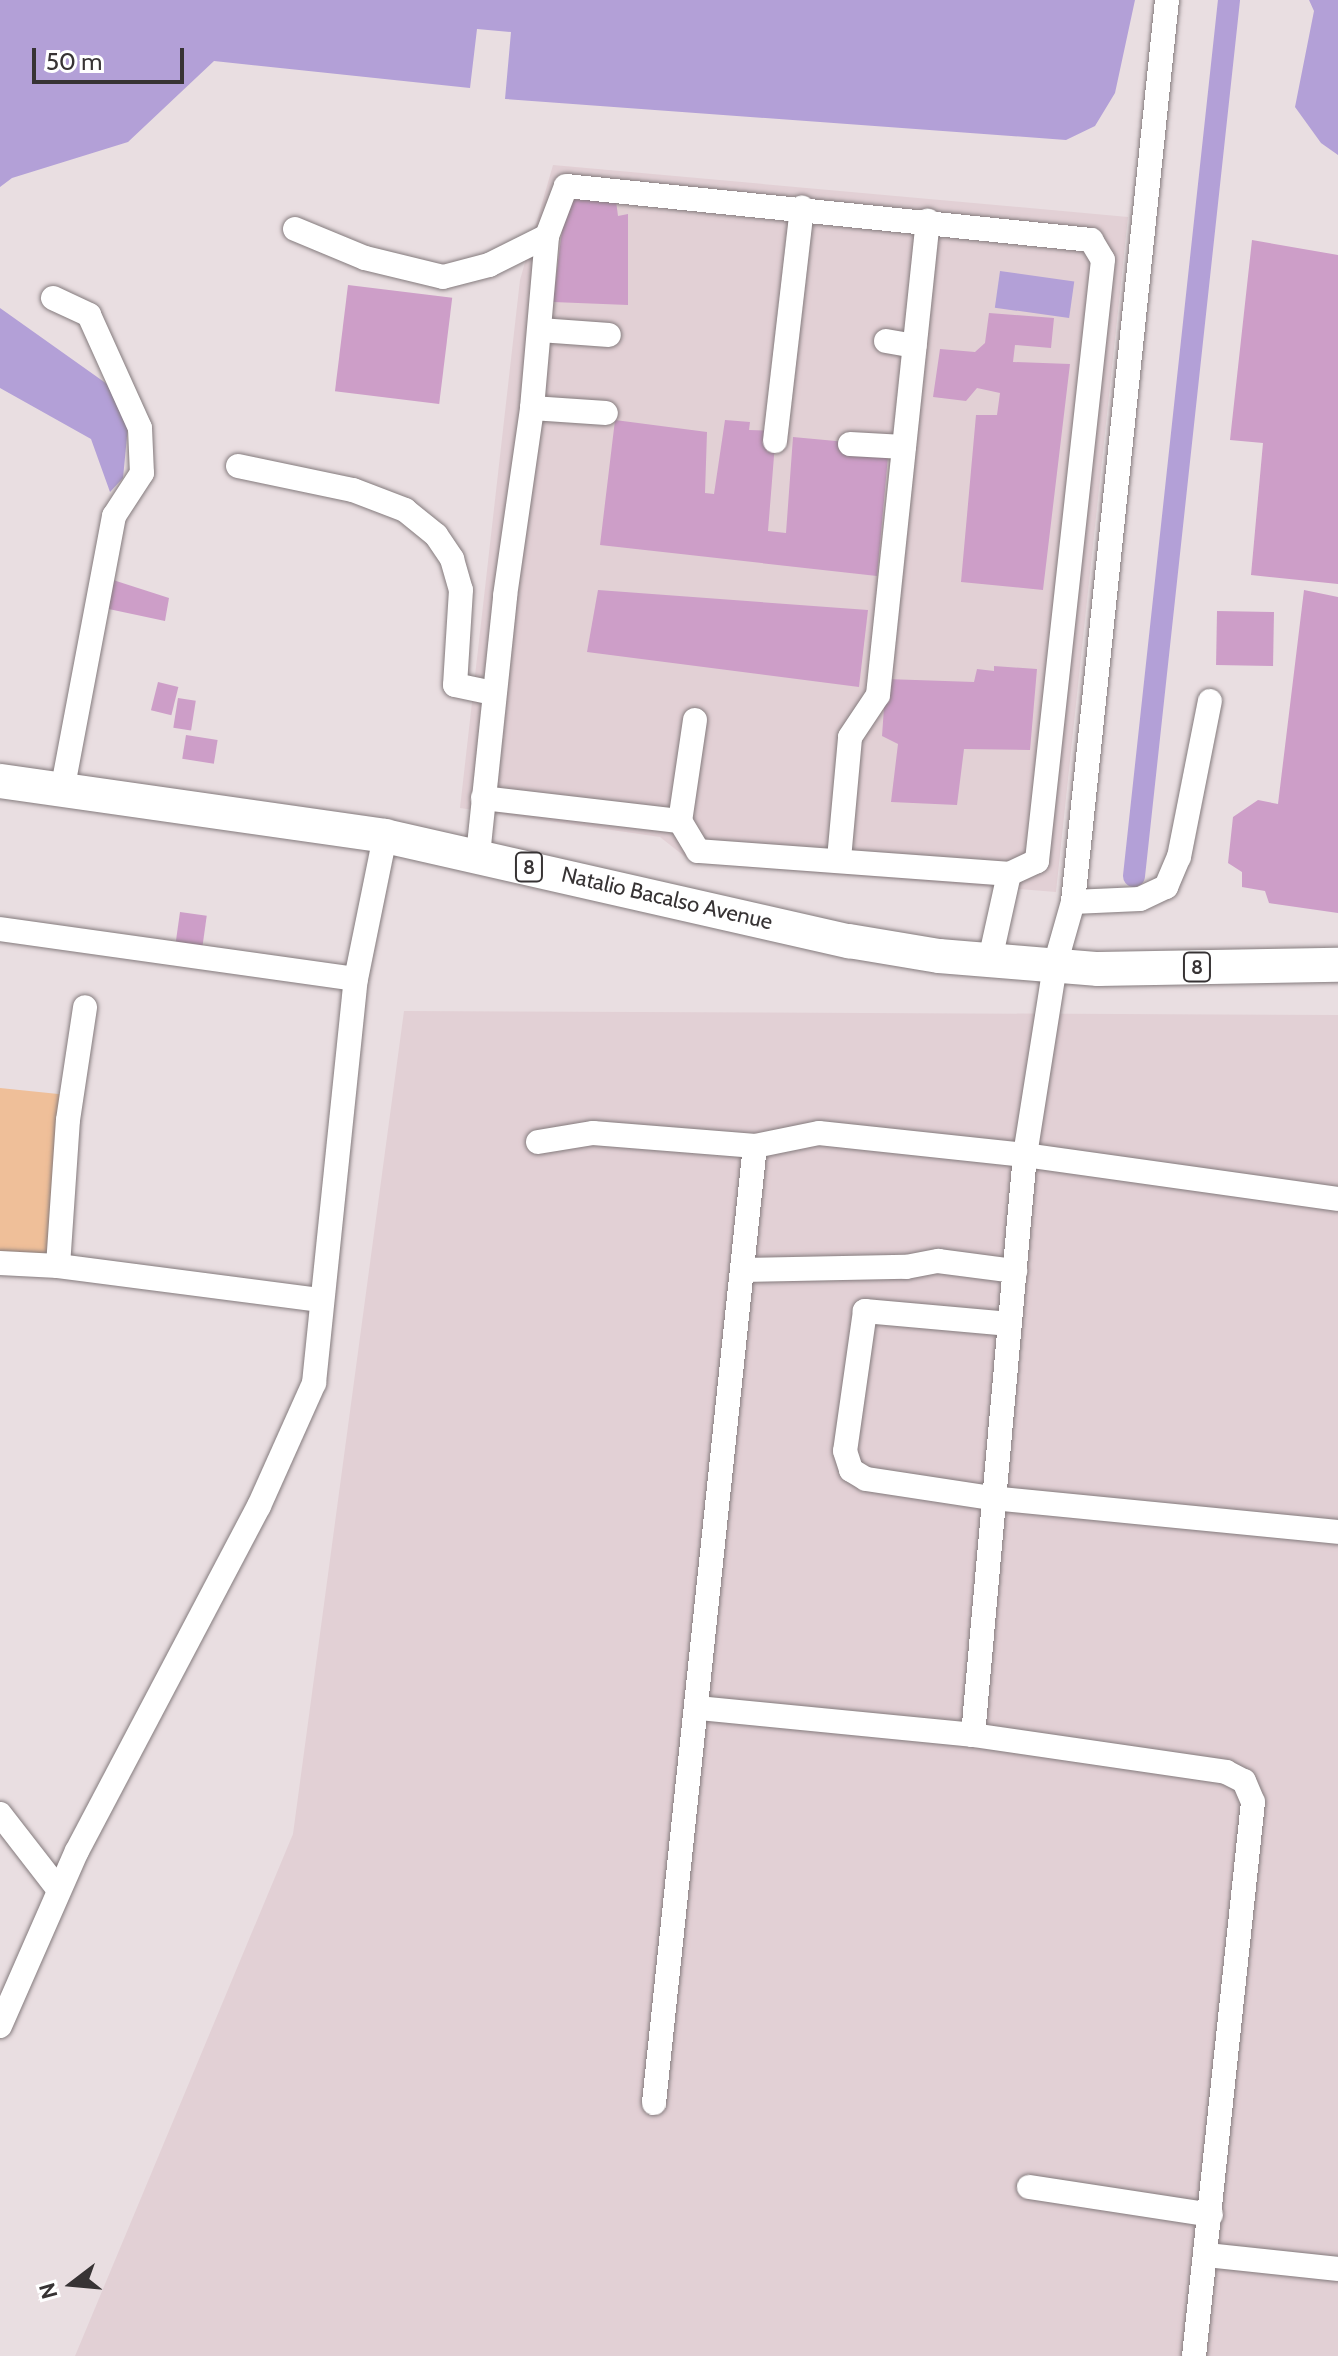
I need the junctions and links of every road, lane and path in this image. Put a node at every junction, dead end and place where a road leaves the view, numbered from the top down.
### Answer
1 (1167, 0) edge
2 (802, 208) junction
3 (928, 221) junction
4 (295, 229) dead end
5 (547, 236) junction
6 (53, 298) dead end
7 (540, 330) junction
8 (609, 335) dead end
9 (886, 341) dead end
10 (915, 346) junction
11 (532, 408) junction
12 (606, 413) dead end
13 (775, 441) dead end
14 (850, 444) dead end
15 (904, 447) junction
16 (238, 466) dead end
17 (461, 590) junction
18 (505, 596) junction
19 (494, 693) junction
20 (1210, 701) dead end
21 (695, 720) dead end
22 (0, 781) edge
23 (62, 790) junction
24 (483, 798) junction
25 (680, 821) junction
26 (385, 836) junction
27 (478, 855) junction
28 (839, 859) junction
29 (1009, 874) junction
30 (1073, 902) junction
31 (0, 929) edge
32 (990, 960) junction
33 (1055, 965) junction
34 (1338, 965) edge
35 (356, 979) junction
36 (85, 1007) dead end
37 (538, 1142) dead end
38 (755, 1146) junction
39 (1025, 1155) junction
40 (1338, 1199) edge
41 (0, 1263) edge
42 (58, 1266) junction
43 (743, 1270) junction
44 (1015, 1271) junction
45 (321, 1300) junction
46 (1010, 1324) junction
47 (992, 1498) junction
48 (1338, 1532) edge
49 (699, 1708) junction
50 (973, 1735) junction
51 (0, 1814) edge
52 (59, 1890) junction
53 (0, 2026) edge
54 (654, 2103) dead end
55 (1029, 2187) dead end
56 (1211, 2215) junction
57 (1207, 2255) junction
58 (1338, 2269) edge
59 (1194, 2356) edge

1 - 30 street
2 - 3 street
2 - 5 street
2 - 13 street
3 - 10 street
3 - 29 street
4 - 5 street
5 - 7 street
6 - 23 street
7 - 8 street
7 - 11 street
9 - 10 street
10 - 15 street
11 - 12 street
11 - 18 street
14 - 15 street
15 - 28 street
16 - 17 street
17 - 18 street
17 - 19 street
18 - 19 street
19 - 24 street
20 - 30 street
21 - 25 street
22 - 23 highway, Natalio Bacalso Avenue / 8
23 - 26 highway, Natalio Bacalso Avenue / 8
24 - 25 street
24 - 27 street
25 - 28 street
26 - 27 highway, Natalio Bacalso Avenue / 8
26 - 35 street
27 - 32 highway, Natalio Bacalso Avenue / 8
28 - 29 street
29 - 32 street
30 - 33 street
31 - 35 street
32 - 33 highway, Natalio Bacalso Avenue / 8
33 - 34 highway, Natalio Bacalso Avenue / 8
33 - 39 street
35 - 45 street
36 - 42 street
37 - 38 street
38 - 39 street
38 - 43 street
39 - 40 street
39 - 44 street
41 - 42 street
42 - 45 street
43 - 44 street
43 - 49 street
44 - 46 street
45 - 52 street
46 - 47 street
46 - 47 street
47 - 48 street
47 - 50 street
49 - 50 street
49 - 54 street
50 - 56 street
51 - 52 street
52 - 53 street
55 - 56 street
56 - 57 street
57 - 58 street
57 - 59 street

